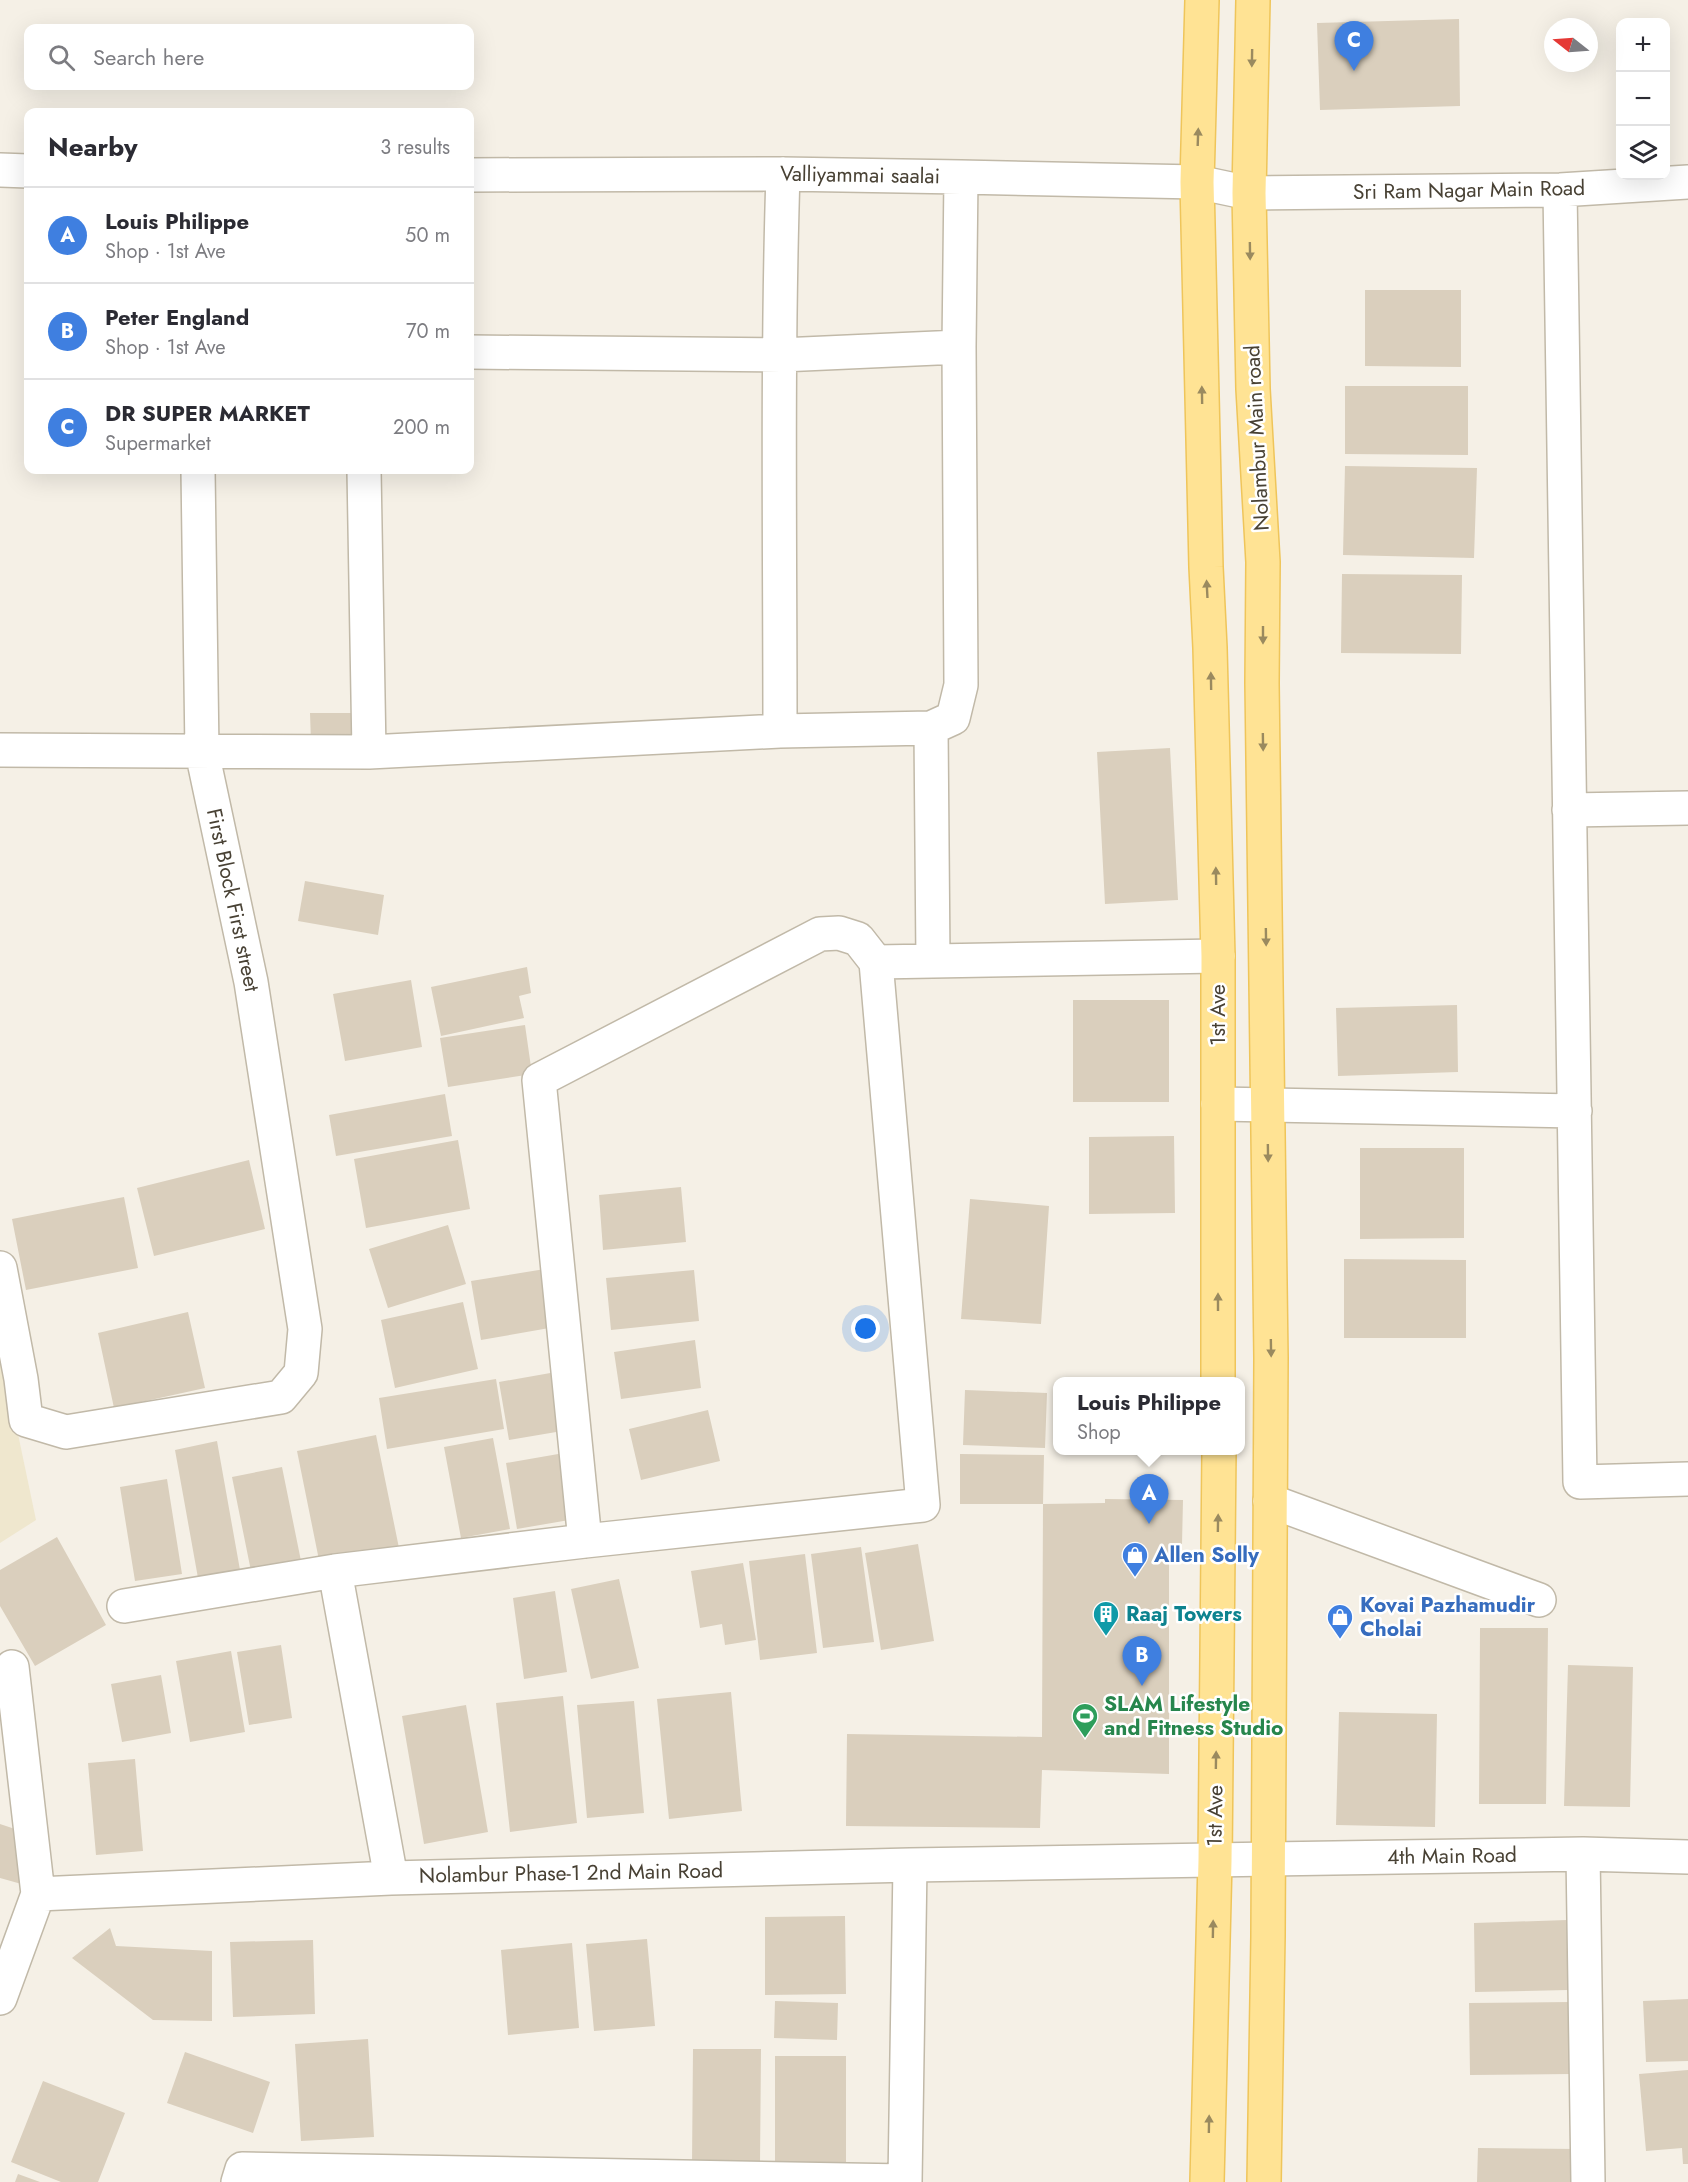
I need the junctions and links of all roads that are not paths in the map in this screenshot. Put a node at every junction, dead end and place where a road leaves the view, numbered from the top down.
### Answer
1 (1202, 0) edge
2 (1252, 0) edge
3 (0, 170) edge
4 (24, 171) edge
5 (783, 174) junction
6 (474, 175) edge
7 (962, 177) junction
8 (1197, 182) junction
9 (1688, 182) edge
10 (1560, 190) junction
11 (1249, 193) junction
12 (959, 347) junction
13 (474, 352) edge
14 (781, 355) junction
15 (198, 474) edge
16 (364, 474) edge
17 (931, 728) junction
18 (780, 731) junction
19 (0, 750) edge
20 (202, 752) junction
21 (369, 752) junction
22 (1688, 808) edge
23 (1569, 810) junction
24 (1218, 956) junction
25 (933, 961) junction
26 (876, 962) junction
27 (1218, 1104) junction
28 (1268, 1105) junction
29 (1575, 1111) junction
30 (0, 1268) edge
31 (1218, 1377) edge
32 (1219, 1455) edge
33 (1688, 1479) edge
34 (1270, 1501) junction
35 (585, 1541) junction
36 (335, 1571) junction
37 (1539, 1600) dead end
38 (124, 1606) dead end
39 (12, 1667) dead end
40 (1583, 1854) junction
41 (1688, 1857) edge
42 (1268, 1860) junction
43 (1215, 1861) junction
44 (910, 1865) junction
45 (391, 1878) junction
46 (38, 1894) junction
47 (0, 1998) edge
48 (238, 2182) edge
49 (905, 2182) edge
50 (1207, 2182) edge
51 (1264, 2182) edge
52 (1588, 2182) edge

8 -> 1 main road, 1st Ave
2 -> 11 main road, Nolambur Main road
3 - 4 street
5 - 6 street, Valliyammai saalai
5 - 7 street, Valliyammai saalai
5 - 14 street
7 - 8 street, Valliyammai saalai
7 - 12 street
8 - 11 street, Valliyammai saalai
24 -> 8 main road, 1st Ave
9 - 10 street, Sri Ram Nagar Main Road
10 - 11 street, Sri Ram Nagar Main Road
10 - 23 street
11 -> 28 main road, Nolambur Main road
12 - 14 street
12 - 17 street
13 - 14 street
14 - 18 street
15 - 20 street, First Block First street
16 - 21 street
17 - 18 street
17 - 25 street
18 - 21 street
19 - 20 street
20 - 21 street
20 - 30 street, First Block First street
22 - 23 street
23 - 29 street
24 - 25 street
24 - 27 main road, 1st Ave
25 - 26 street
26 - 35 street
26 - 35 street
27 - 28 street
31 -> 27 main road, 1st Ave
28 - 29 street
28 -> 34 main road, Nolambur Main road
29 - 33 street
43 -> 32 main road, 1st Ave
34 - 37 street
34 - 42 main road, Nolambur Main road
35 - 36 street
36 - 38 street
36 - 45 street
39 - 46 street
40 - 41 street, 4th Main Road
40 - 42 street, 4th Main Road
40 - 52 street
42 - 43 street, 4th Main Road
42 - 51 main road, Nolambur Main road
43 - 44 street, Nolambur Phase-1 2nd Main Road
50 -> 43 main road, 1st Ave
44 - 45 street, Nolambur Phase-1 2nd Main Road
44 - 49 street
45 - 46 street, Nolambur Phase-1 2nd Main Road
46 - 47 street
48 - 49 street

